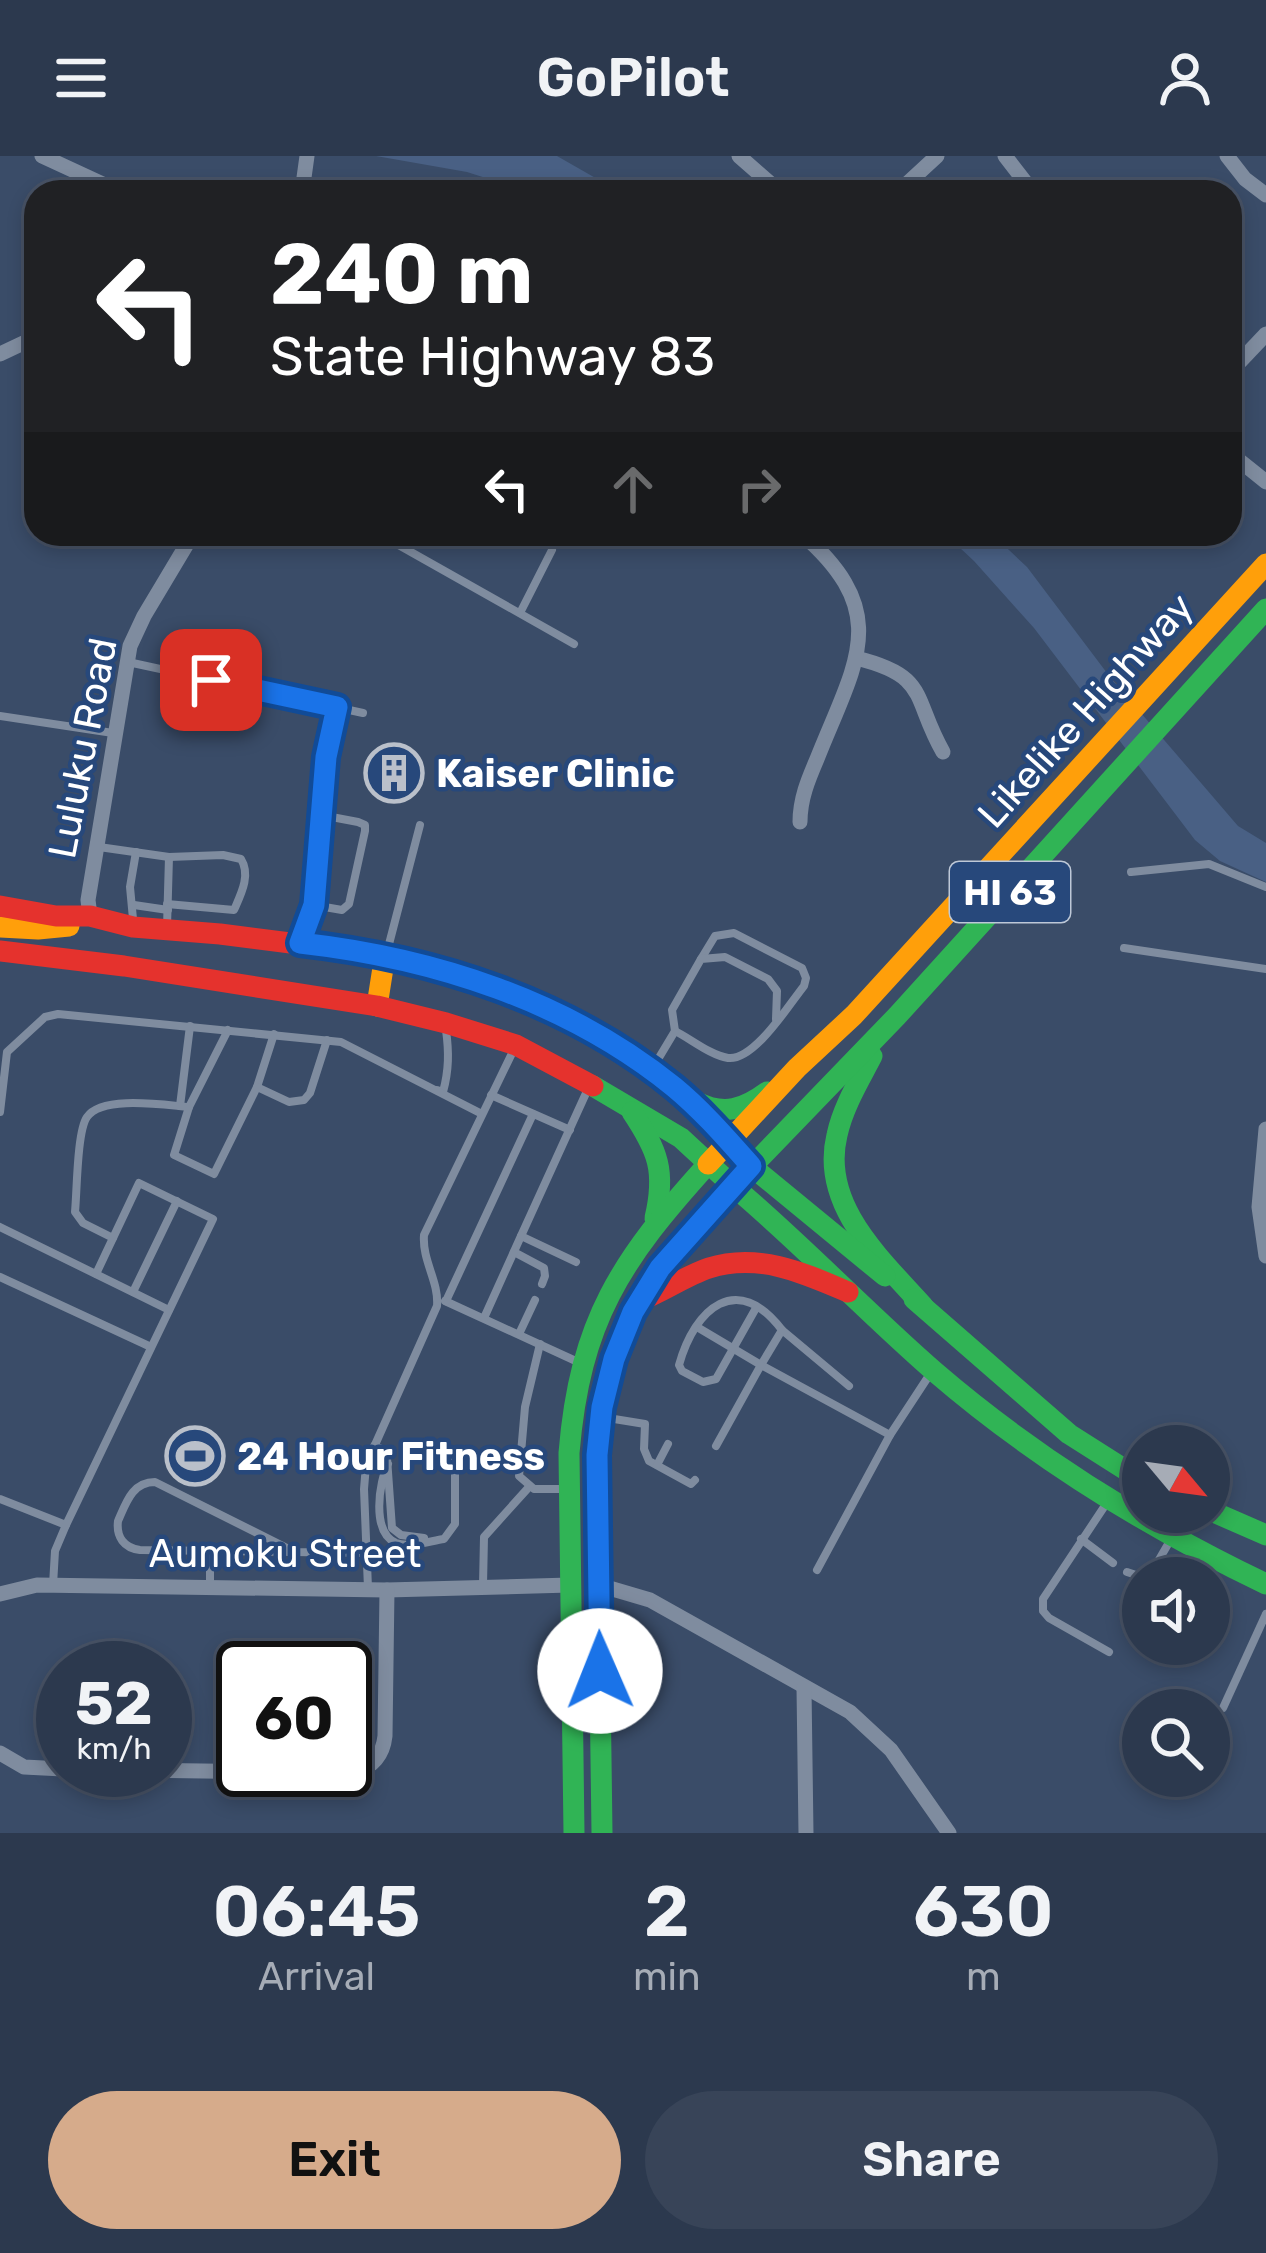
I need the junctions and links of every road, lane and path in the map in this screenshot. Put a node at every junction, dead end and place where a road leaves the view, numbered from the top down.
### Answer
1 (42, 156) edge
2 (739, 156) edge
3 (938, 156) edge
4 (1005, 156) edge
5 (1226, 156) edge
6 (94, 180) edge
7 (766, 180) edge
8 (911, 180) edge
9 (1024, 180) edge
10 (1266, 194) edge
11 (1266, 334) edge
12 (1242, 359) edge
13 (1242, 463) edge
14 (1266, 482) edge
15 (186, 546) edge
16 (401, 546) edge
17 (815, 546) edge
18 (552, 550) dead end
19 (1266, 564) edge
20 (1266, 610) edge
21 (520, 613) junction
22 (574, 644) dead end
23 (856, 658) junction
24 (126, 662) junction
25 (337, 707) junction
26 (363, 713) dead end
27 (0, 716) edge
28 (115, 733) junction
29 (943, 752) dead end
30 (321, 814) junction
31 (800, 822) dead end
32 (420, 825) dead end
33 (96, 847) junction
34 (136, 852) junction
35 (169, 857) junction
36 (1131, 872) dead end
37 (1266, 886) edge
38 (130, 887) junction
39 (145, 888) dead end
40 (314, 905) junction
41 (0, 906) edge
42 (222, 910) junction
43 (167, 914) junction
44 (90, 916) junction
45 (133, 916) junction
46 (0, 927) edge
47 (220, 934) junction
48 (300, 943) junction
49 (1124, 948) dead end
50 (0, 951) edge
51 (386, 956) junction
52 (701, 959) junction
53 (124, 966) junction
54 (1266, 969) edge
55 (377, 1006) junction
56 (776, 1021) junction
57 (892, 1022) junction
58 (446, 1023) junction
59 (190, 1026) junction
60 (228, 1030) junction
61 (675, 1031) junction
62 (274, 1034) junction
63 (327, 1040) junction
64 (516, 1045) junction
65 (797, 1068) junction
66 (651, 1070) junction
67 (590, 1084) junction
68 (256, 1087) junction
69 (436, 1090) junction
70 (678, 1090) junction
71 (491, 1095) junction
72 (628, 1105) junction
73 (185, 1107) junction
74 (0, 1112) edge
75 (482, 1114) junction
76 (533, 1114) junction
77 (1266, 1129) edge
78 (570, 1130) junction
79 (730, 1142) junction
80 (708, 1164) junction
81 (751, 1166) junction
82 (733, 1186) junction
83 (177, 1201) junction
84 (653, 1226) junction
85 (0, 1227) edge
86 (521, 1236) junction
87 (113, 1238) junction
88 (514, 1252) junction
89 (557, 1253) junction
90 (1266, 1256) edge
91 (576, 1262) dead end
92 (96, 1274) junction
93 (0, 1276) edge
94 (133, 1292) junction
95 (848, 1292) junction
96 (442, 1299) junction
97 (535, 1300) dead end
98 (639, 1301) junction
99 (923, 1306) junction
100 (756, 1308) junction
101 (170, 1310) junction
102 (484, 1318) junction
103 (697, 1327) junction
104 (782, 1330) junction
105 (519, 1334) junction
106 (960, 1337) junction
107 (540, 1344) junction
108 (152, 1347) junction
109 (733, 1348) junction
110 (582, 1364) junction
111 (761, 1365) junction
112 (932, 1370) junction
113 (849, 1386) dead end
114 (601, 1417) junction
115 (890, 1436) junction
116 (668, 1444) dead end
117 (716, 1445) dead end
118 (374, 1446) junction
119 (454, 1451) dead end
120 (657, 1465) junction
121 (1122, 1468) edge
122 (695, 1480) dead end
123 (529, 1486) junction
124 (569, 1489) junction
125 (0, 1499) edge
126 (1109, 1499) junction
127 (1230, 1519) edge
128 (66, 1525) junction
129 (1266, 1535) edge
130 (1171, 1538) junction
131 (1081, 1539) junction
132 (210, 1551) junction
133 (295, 1552) junction
134 (366, 1552) junction
135 (1160, 1557) edge
136 (1113, 1563) dead end
137 (817, 1570) dead end
138 (1266, 1584) edge
139 (53, 1585) junction
140 (483, 1585) junction
141 (570, 1585) junction
142 (599, 1585) junction
143 (210, 1587) junction
144 (368, 1589) junction
145 (387, 1590) junction
146 (0, 1594) edge
147 (1266, 1614) edge
148 (1109, 1652) dead end
149 (804, 1688) junction
150 (1230, 1693) edge
151 (0, 1753) edge
152 (36, 1768) edge
153 (192, 1771) edge
154 (574, 1833) edge
155 (602, 1833) edge
156 (806, 1833) edge
157 (949, 1833) edge

1 - 6 street
2 - 7 street
3 - 8 street
4 - 9 street
5 - 10 street
11 - 12 street
13 - 14 street
15 - 24 street, Luluku Road
16 - 21 lane
17 - 23 street
18 - 21 lane
19 - 65 main road, Likelike Highway / HI 63
20 - 57 main road, Likelike Highway / HI 63
21 - 22 lane
23 - 29 street
23 - 31 street
24 - 25 lane
24 - 28 street, Luluku Road
25 - 26 lane
25 - 30 lane
27 - 28 lane
28 - 33 street, Luluku Road
30 - 40 lane
30 - 40 lane
32 - 51 lane
33 - 34 lane
33 - 44 street, Luluku Road
34 - 35 lane
34 - 38 lane
35 - 42 lane
35 - 43 lane
36 - 37 lane
38 - 39 lane
38 - 45 lane
40 - 48 lane
41 - 44 main road
42 - 43 lane
42 - 47 lane
43 - 45 main road
43 - 47 main road
44 - 45 main road
44 - 46 main road
44 - 53 main road
47 - 48 main road
48 - 51 main road
49 - 54 lane
50 - 53 main road
51 - 55 main road
51 - 66 main road
52 - 56 lane
52 - 56 lane
52 - 61 lane
53 - 55 main road
55 - 58 main road
56 - 61 lane
57 - 81 main road, Likelike Highway / HI 63
57 - 99 main road
58 - 64 main road
58 - 69 lane
59 - 60 lane
59 - 73 lane
59 - 74 lane
60 - 62 lane
60 - 73 lane
61 - 66 lane
62 - 63 lane
62 - 68 lane
63 - 68 lane
63 - 69 lane
64 - 67 main road
64 - 71 lane
65 - 70 main road
65 - 79 main road, Likelike Highway / HI 63
66 - 70 main road
67 - 72 main road
67 - 78 lane
68 - 73 lane
69 - 75 lane
70 - 79 main road
71 - 75 lane
71 - 76 lane
72 - 80 main road
72 - 84 main road
73 - 87 lane
75 - 96 lane
76 - 78 lane
76 - 96 lane
77 - 90 street
78 - 86 lane
79 - 80 main road, Likelike Highway / HI 63
79 - 81 main road
80 - 82 main road
80 - 84 main road, Likelike Highway
81 - 82 main road, Likelike Highway / HI 63
81 - 99 main road
82 - 95 main road
82 - 98 main road, Likelike Highway
83 - 87 lane
83 - 94 lane
83 - 101 lane
84 - 110 main road, Likelike Highway
85 - 92 lane
86 - 88 lane
86 - 89 lane
87 - 92 lane
88 - 89 lane
88 - 102 lane
89 - 91 lane
92 - 94 lane
93 - 108 lane
94 - 101 lane
95 - 98 main road
95 - 112 main road
96 - 102 lane
96 - 118 lane
97 - 105 lane
98 - 114 main road, Likelike Highway
99 - 106 main road
100 - 103 lane
100 - 104 lane
100 - 109 lane
101 - 108 lane
102 - 105 lane
103 - 109 lane
103 - 109 lane
104 - 111 lane
104 - 113 lane
105 - 107 lane
106 - 112 main road
106 - 121 main road
107 - 110 lane
107 - 123 lane
108 - 128 lane
109 - 111 lane
110 - 124 main road, Likelike Highway
111 - 115 lane
111 - 117 lane
112 - 115 lane
112 - 126 main road
114 - 120 lane
114 - 142 main road, Likelike Highway
115 - 137 lane
116 - 120 lane
118 - 119 lane
118 - 134 lane
120 - 122 lane
123 - 124 lane
123 - 140 lane
124 - 141 main road, Likelike Highway
125 - 128 lane
126 - 130 main road
126 - 131 lane
127 - 129 main road
128 - 139 lane
130 - 135 lane
130 - 138 main road
131 - 136 lane
131 - 148 lane
132 - 133 lane
132 - 133 lane
132 - 143 lane
133 - 134 lane
134 - 144 lane
139 - 143 street, Aumoku Street
139 - 146 street, Aumoku Street
140 - 141 street, Aumoku Street
140 - 145 street, Aumoku Street
141 - 142 main road
141 - 154 main road, Likelike Highway
142 - 149 street
142 - 155 main road, Likelike Highway
143 - 144 street, Aumoku Street
144 - 145 street, Aumoku Street
145 - 153 street
147 - 150 lane
149 - 156 street
149 - 157 street
151 - 152 street

